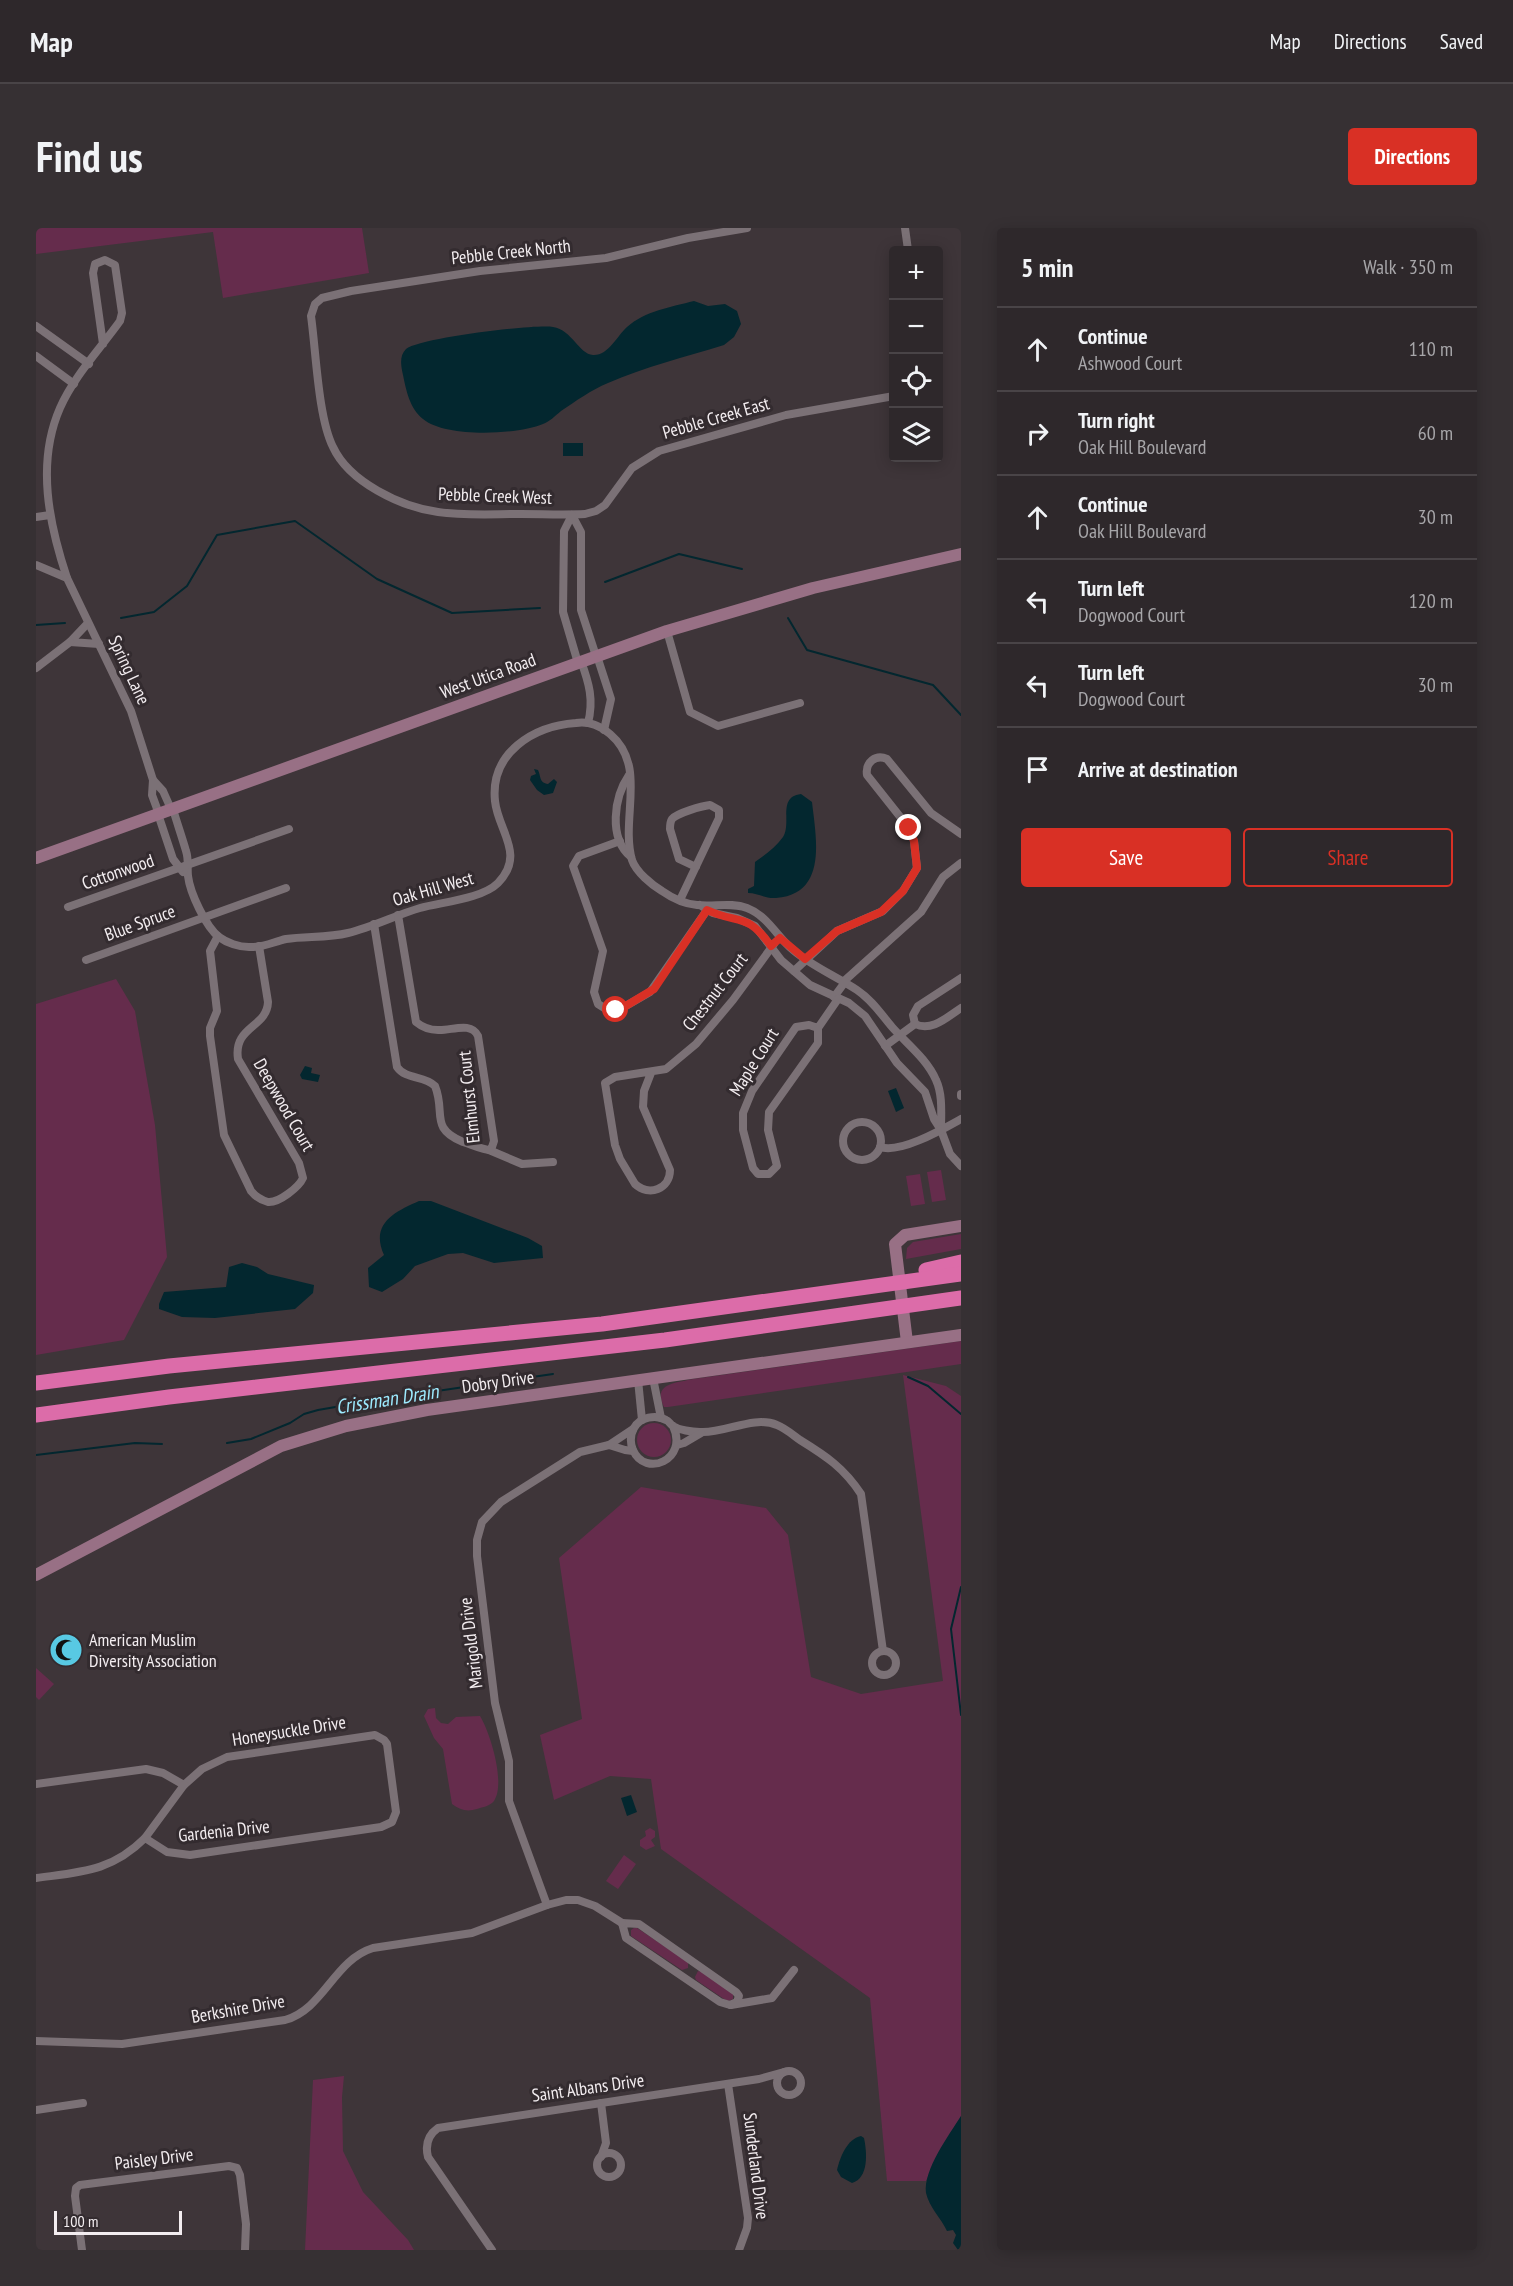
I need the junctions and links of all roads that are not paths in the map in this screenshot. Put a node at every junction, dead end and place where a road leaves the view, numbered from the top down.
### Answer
1 (747, 228) edge
2 (905, 228) edge
3 (907, 246) edge
4 (315, 304) joint
5 (36, 326) edge
6 (103, 344) junction
7 (36, 357) edge
8 (89, 364) junction
9 (74, 384) junction
10 (889, 397) edge
11 (50, 515) junction
12 (572, 515) junction
13 (36, 517) edge
14 (961, 554) edge
15 (36, 565) edge
16 (67, 578) junction
17 (88, 623) junction
18 (667, 631) junction
19 (70, 642) junction
20 (99, 644) junction
21 (597, 656) junction
22 (580, 662) junction
23 (36, 668) edge
24 (800, 703) dead end
25 (588, 723) junction
26 (604, 730) junction
27 (629, 775) junction
28 (165, 812) junction
29 (289, 830) dead end
30 (961, 834) edge
31 (620, 841) junction
32 (631, 857) junction
33 (36, 858) edge
34 (961, 863) edge
35 (189, 865) junction
36 (696, 867) junction
37 (179, 869) junction
38 (188, 876) junction
39 (286, 888) dead end
40 (680, 900) junction
41 (68, 907) dead end
42 (703, 908) junction
43 (398, 915) junction
44 (204, 917) junction
45 (374, 924) junction
46 (218, 936) junction
47 (780, 938) junction
48 (259, 946) junction
49 (771, 946) junction
50 (805, 959) junction
51 (86, 960) dead end
52 (794, 971) junction
53 (961, 978) edge
54 (844, 982) junction
55 (836, 998) junction
56 (961, 1008) edge
57 (915, 1024) junction
58 (818, 1028) junction
59 (900, 1035) junction
60 (885, 1046) junction
61 (651, 1072) junction
62 (961, 1119) edge
63 (941, 1130) junction
64 (880, 1147) junction
65 (489, 1150) junction
66 (554, 1162) dead end
67 (961, 1166) edge
68 (961, 1226) edge
69 (961, 1262) edge
70 (961, 1274) edge
71 (843, 1291) junction
72 (961, 1300) edge
73 (961, 1335) edge
74 (907, 1342) junction
75 (653, 1378) junction
76 (638, 1380) junction
77 (36, 1383) edge
78 (36, 1415) edge
79 (661, 1418) junction
80 (642, 1420) junction
81 (673, 1426) junction
82 (633, 1429) junction
83 (700, 1433) junction
84 (609, 1444) junction
85 (677, 1445) junction
86 (633, 1451) junction
87 (36, 1575) edge
88 (883, 1651) dead end
89 (36, 1784) edge
90 (184, 1785) junction
91 (392, 1822) joint
92 (145, 1838) junction
93 (36, 1878) edge
94 (547, 1905) junction
95 (622, 1923) junction
96 (794, 1970) dead end
97 (738, 1994) junction
98 (753, 2002) junction
99 (730, 2005) junction
100 (36, 2041) edge
101 (784, 2072) junction
102 (759, 2079) junction
103 (728, 2084) junction
104 (778, 2088) junction
105 (83, 2103) dead end
106 (601, 2103) junction
107 (36, 2110) edge
108 (606, 2144) junction
109 (615, 2155) junction
110 (601, 2157) junction
111 (82, 2250) edge
112 (245, 2250) edge
113 (492, 2250) edge
114 (739, 2250) edge

1 - 4 street, Pebble Creek North
2 - 3 street
4 - 12 street, Pebble Creek West
5 - 8 street
6 - 6 street, Spring Lane
6 - 8 street, Spring Lane
7 - 9 street
8 - 9 street, Spring Lane
9 - 11 street, Spring Lane
10 - 12 street, Pebble Creek East
11 - 13 street
11 - 16 street, Spring Lane
12 - 21 street
12 - 22 street
14 - 18 street, West Utica Road
15 - 16 street
16 - 17 street, Spring Lane
17 - 19 street
17 - 20 street, Spring Lane
18 - 21 street, West Utica Road
18 - 24 street
19 - 20 street
19 - 23 street
20 - 28 street, Spring Lane
21 - 22 street, West Utica Road
21 - 26 street
22 - 25 street
22 - 28 street, West Utica Road
25 - 26 street
25 - 43 street, Oak Hill West
26 - 27 street
27 - 31 street
27 - 32 street
28 - 33 street, West Utica Road
28 - 35 street
28 - 37 street
29 - 35 street, Cottonwood
30 - 50 street
31 - 32 street
31 - 42 street
32 - 40 street
34 - 54 street, Maple Court
35 - 37 street, Cottonwood
35 - 38 street
36 - 36 street
36 - 40 street
37 - 38 street
37 - 41 street, Cottonwood
38 - 44 street
39 - 44 street, Blue Spruce
40 - 42 street
42 - 47 street
42 - 49 street
43 - 45 street, Oak Hill West
43 - 65 street, Elmhurst Court
44 - 46 street
44 - 51 street, Blue Spruce
45 - 48 street, Oak Hill West
45 - 65 street, Elmhurst Court
46 - 48 street
46 - 48 street, Deepwood Court
47 - 49 street, Chestnut Court
47 - 50 street
49 - 52 street
49 - 61 street, Chestnut Court
50 - 52 street
50 - 54 street
52 - 55 street
53 - 57 street
54 - 55 street, Maple Court
54 - 59 street
55 - 58 street, Maple Court
55 - 60 street
56 - 57 street
57 - 59 street
58 - 58 street, Maple Court
59 - 60 street
59 - 63 street
60 - 63 street
61 - 61 street, Chestnut Court
62 - 63 street
63 - 64 street
63 - 67 street
64 - 64 street
65 - 66 street, Elmhurst Court
68 - 74 street
69 - 71 highway
70 - 71 highway
71 - 77 highway
72 - 78 highway
73 - 74 street, Dobry Drive
74 - 75 street, Dobry Drive
75 - 76 street, Dobry Drive
75 - 79 street
76 - 80 street
76 - 87 street, Dobry Drive
79 - 80 street
79 - 81 street
80 - 82 street, Marigold Drive
81 - 83 street
81 - 85 street
82 - 84 street, Marigold Drive
82 - 86 street
83 - 85 street
83 - 88 street
84 - 86 street
84 - 94 street, Marigold Drive
85 - 86 street
89 - 90 street
90 - 91 street, Honeysuckle Drive
90 - 92 street, Honeysuckle Drive
91 - 92 street, Gardenia Drive
92 - 93 street
94 - 95 street, Berkshire Drive
94 - 100 street, Berkshire Drive
95 - 97 street, Berkshire Drive
95 - 99 street, Berkshire Drive
96 - 98 street
97 - 98 street, Berkshire Drive
97 - 99 street
98 - 99 street
101 - 102 street, Saint Albans Drive
101 - 104 street
101 - 104 street
102 - 103 street, Saint Albans Drive
102 - 104 street
103 - 106 street, Saint Albans Drive
103 - 114 street, Sunderland Drive
105 - 107 street
106 - 108 street
106 - 113 street, Saint Albans Drive
108 - 109 street
108 - 110 street
109 - 110 street
109 - 110 street
111 - 112 street, Paisley Drive

